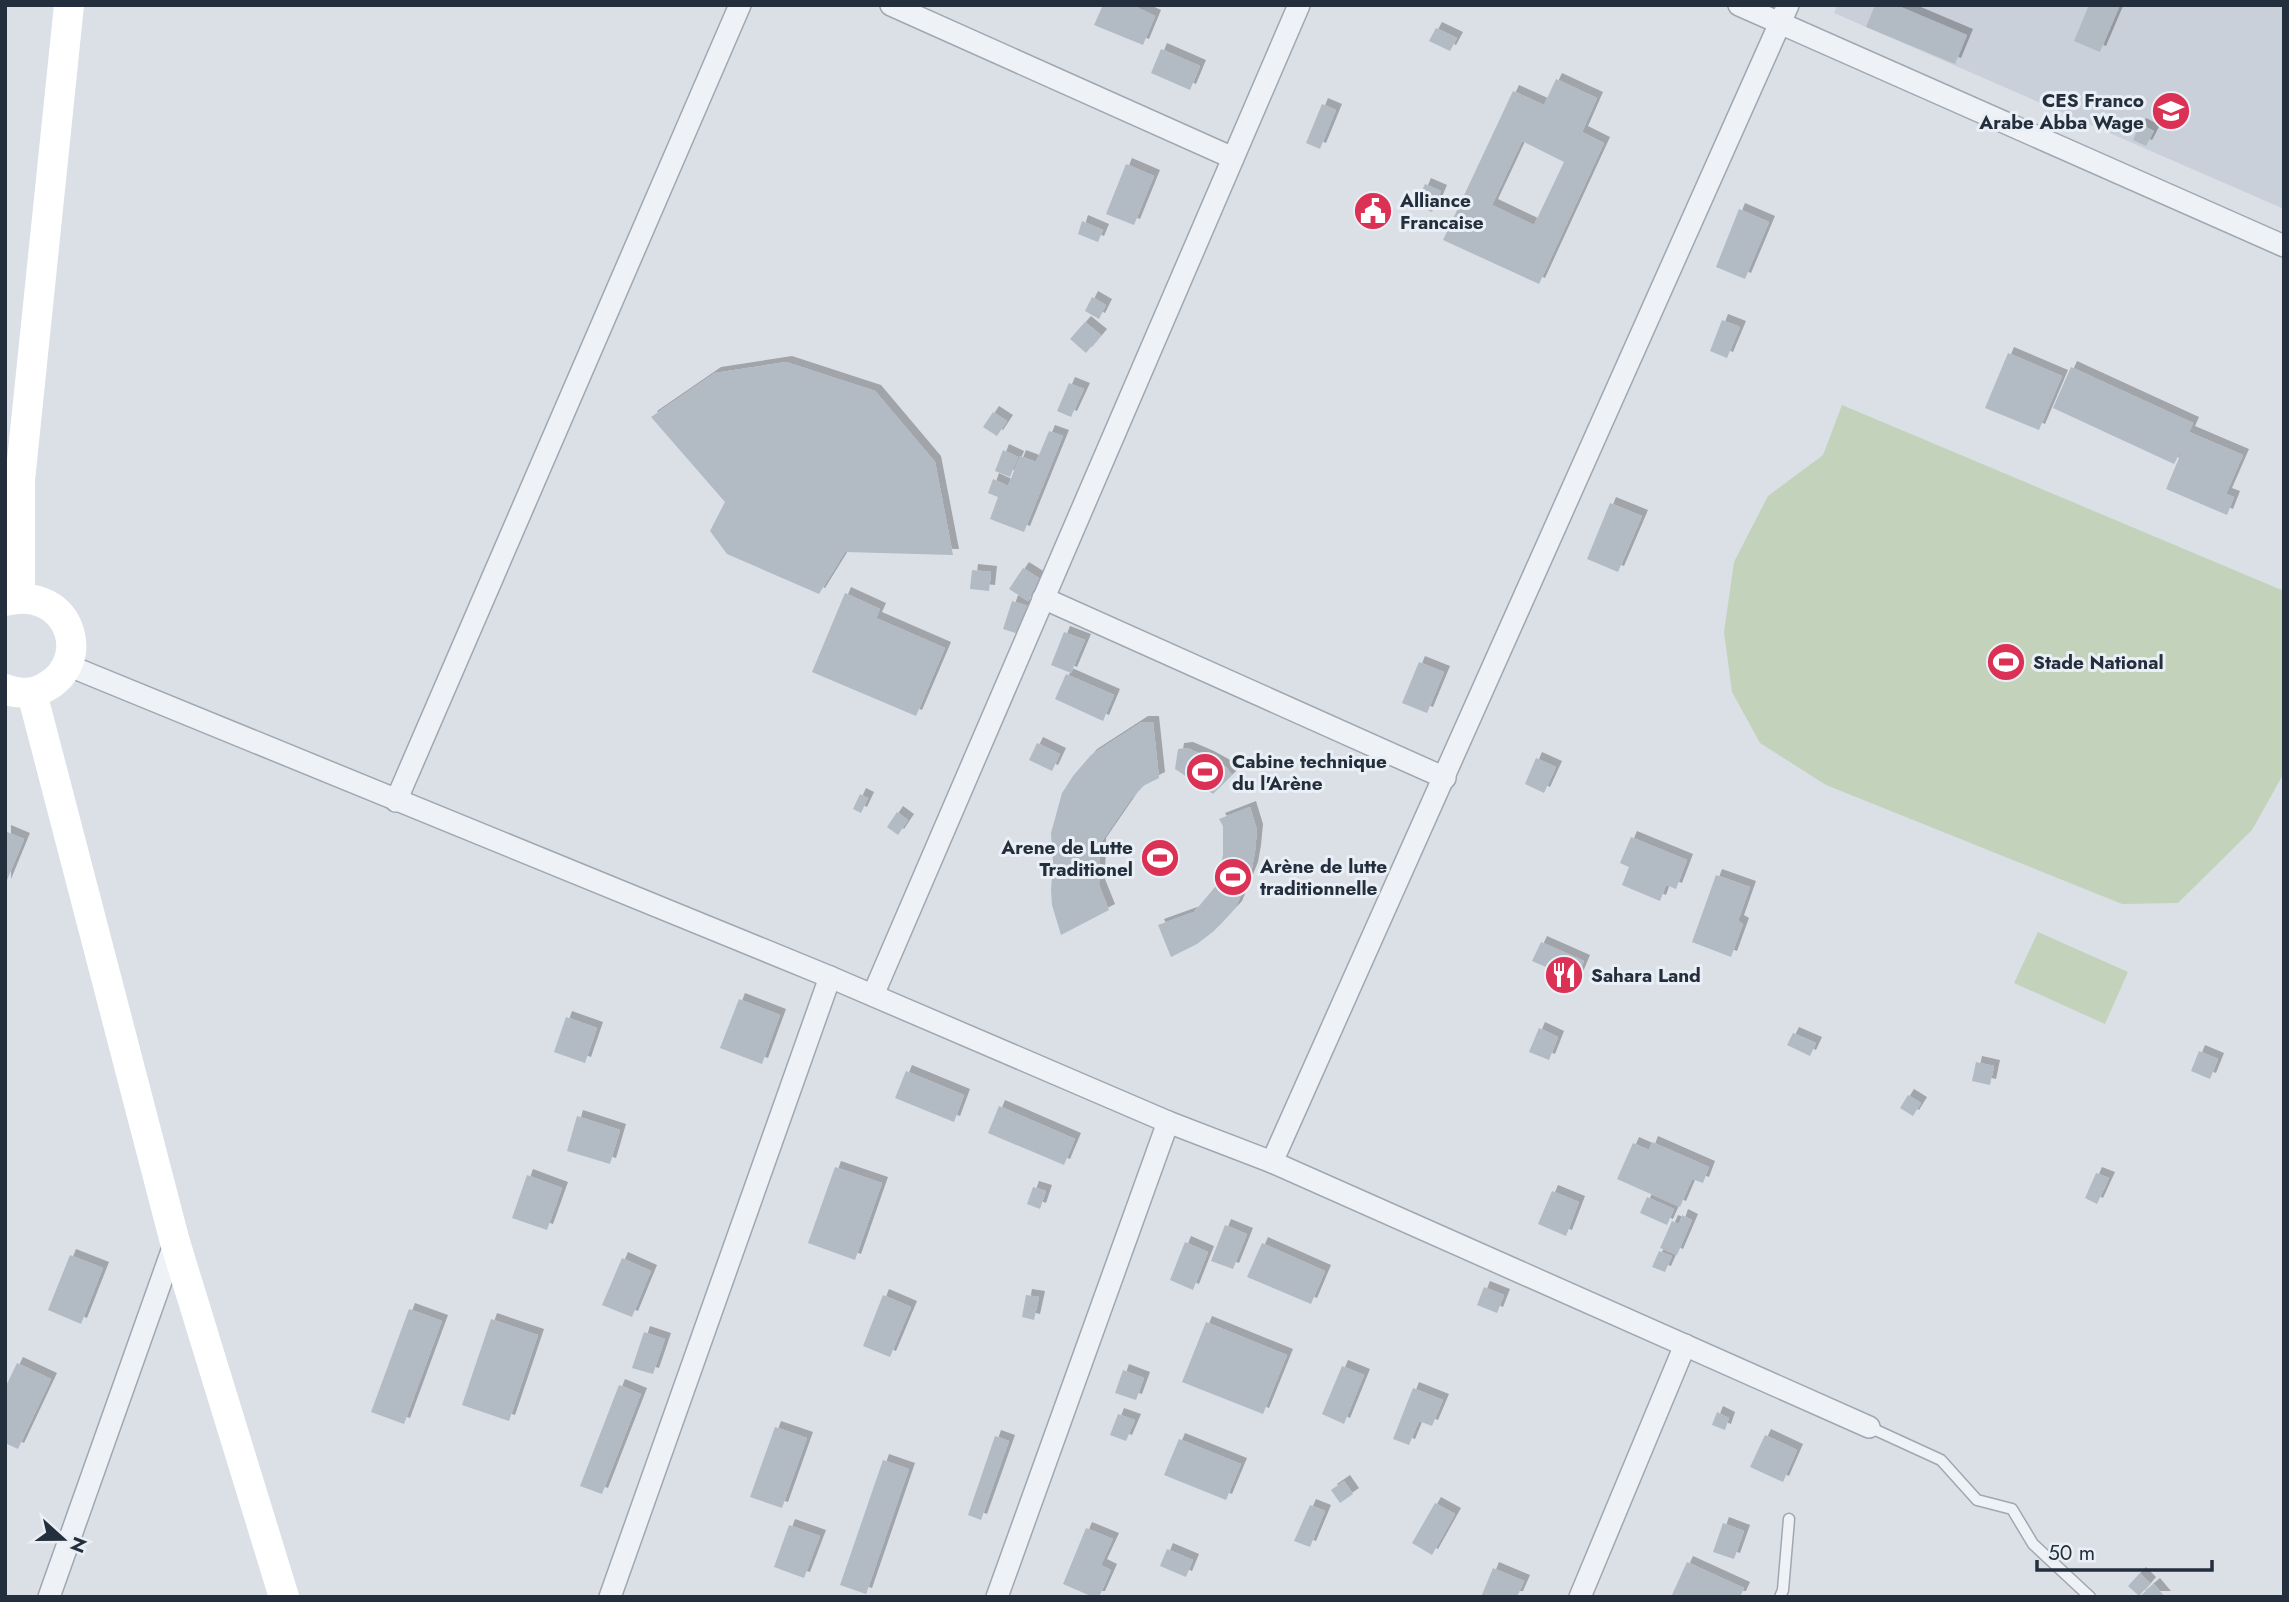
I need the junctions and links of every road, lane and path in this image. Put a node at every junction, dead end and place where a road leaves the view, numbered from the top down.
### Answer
1 (69, 5) edge
2 (740, 5) edge
3 (891, 5) edge
4 (1299, 5) edge
5 (1739, 5) edge
6 (1784, 14) edge
7 (1233, 159) junction
8 (2284, 246) edge
9 (1043, 597) junction
10 (13, 599) edge
11 (67, 665) junction
12 (18, 691) edge
13 (1445, 778) junction
14 (396, 801) junction
15 (830, 977) junction
16 (873, 995) junction
17 (1168, 1122) junction
18 (1272, 1162) junction
19 (175, 1242) junction
20 (1685, 1345) junction
21 (1869, 1427) joint
22 (1789, 1518) dead end
23 (49, 1597) edge
24 (284, 1597) edge
25 (610, 1597) edge
26 (997, 1597) edge
27 (1580, 1597) edge
28 (1780, 1597) edge
29 (2090, 1597) edge

1 - 10 main road
2 - 14 street
3 - 7 street
4 - 7 street
5 - 6 street
6 - 8 street
6 - 13 street
7 - 9 street
9 - 13 street
9 - 16 street
10 - 11 main road
11 - 12 main road
11 - 14 street
12 - 19 main road
13 - 18 street
14 - 15 street
15 - 16 street
15 - 25 street
16 - 17 street
17 - 18 street
17 - 26 street
18 - 20 street
19 - 23 street
19 - 24 main road
20 - 21 street
20 - 27 street
21 - 29 lane
22 - 28 lane

